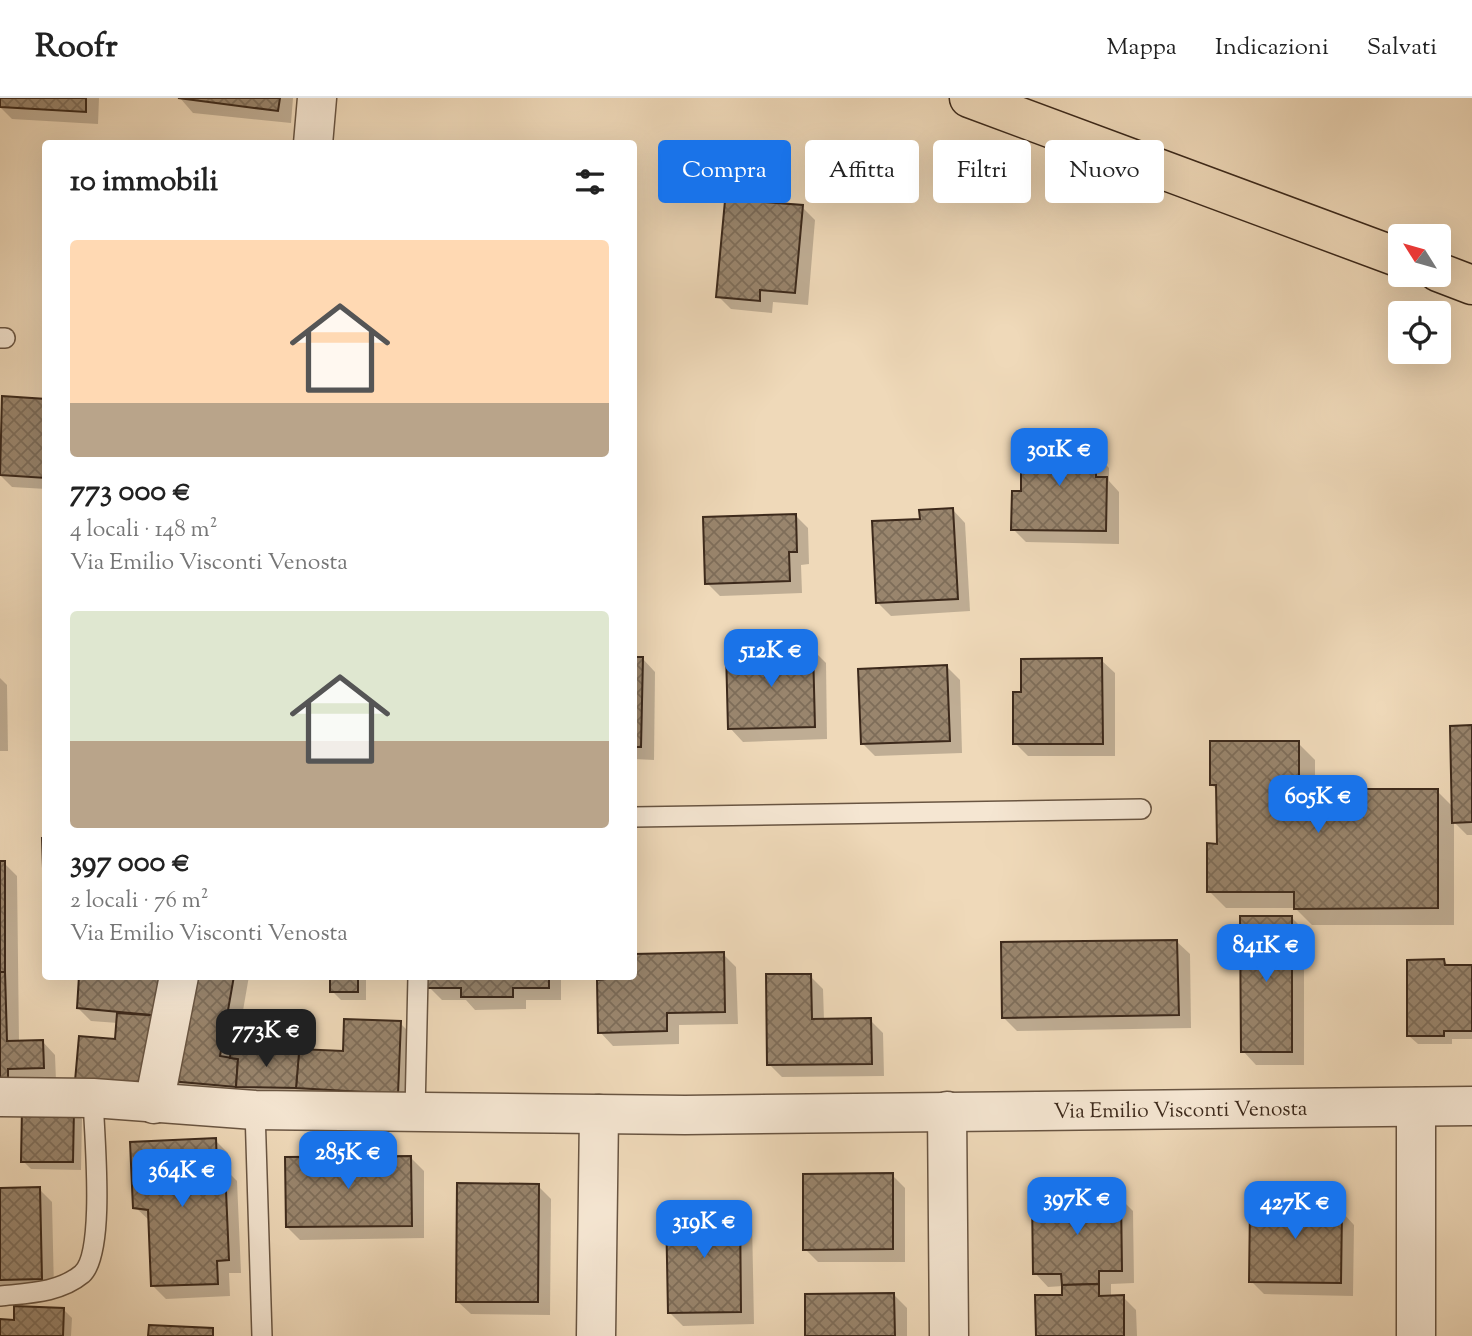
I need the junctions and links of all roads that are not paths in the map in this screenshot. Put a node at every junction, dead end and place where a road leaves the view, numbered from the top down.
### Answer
1 (317, 98) edge
2 (968, 98) edge
3 (313, 140) edge
4 (1388, 254) edge
5 (1451, 277) edge
6 (1472, 285) edge
7 (1141, 808) dead end
8 (637, 817) edge
9 (178, 980) edge
10 (418, 980) edge
11 (0, 1097) edge
12 (93, 1098) junction
13 (154, 1104) junction
14 (1472, 1106) edge
15 (1416, 1107) junction
16 (255, 1110) junction
17 (947, 1111) junction
18 (415, 1113) junction
19 (599, 1114) junction
20 (0, 1296) edge
21 (262, 1336) edge
22 (596, 1336) edge
23 (949, 1336) edge
24 (1416, 1336) edge

1 - 3 street
2 - 4 main road
5 - 6 main road
7 - 8 lane
9 - 13 street
10 - 18 lane
11 - 12 street, Via Emilio Visconti Venosta
12 - 13 street, Via Emilio Visconti Venosta
12 - 20 lane
13 - 16 street, Via Emilio Visconti Venosta
14 - 15 street, Via Emilio Visconti Venosta
15 - 17 street, Via Emilio Visconti Venosta
15 - 24 street
16 - 18 street, Via Emilio Visconti Venosta
16 - 21 lane
17 - 19 street, Via Emilio Visconti Venosta
17 - 23 street
18 - 19 street, Via Emilio Visconti Venosta
19 - 22 street

